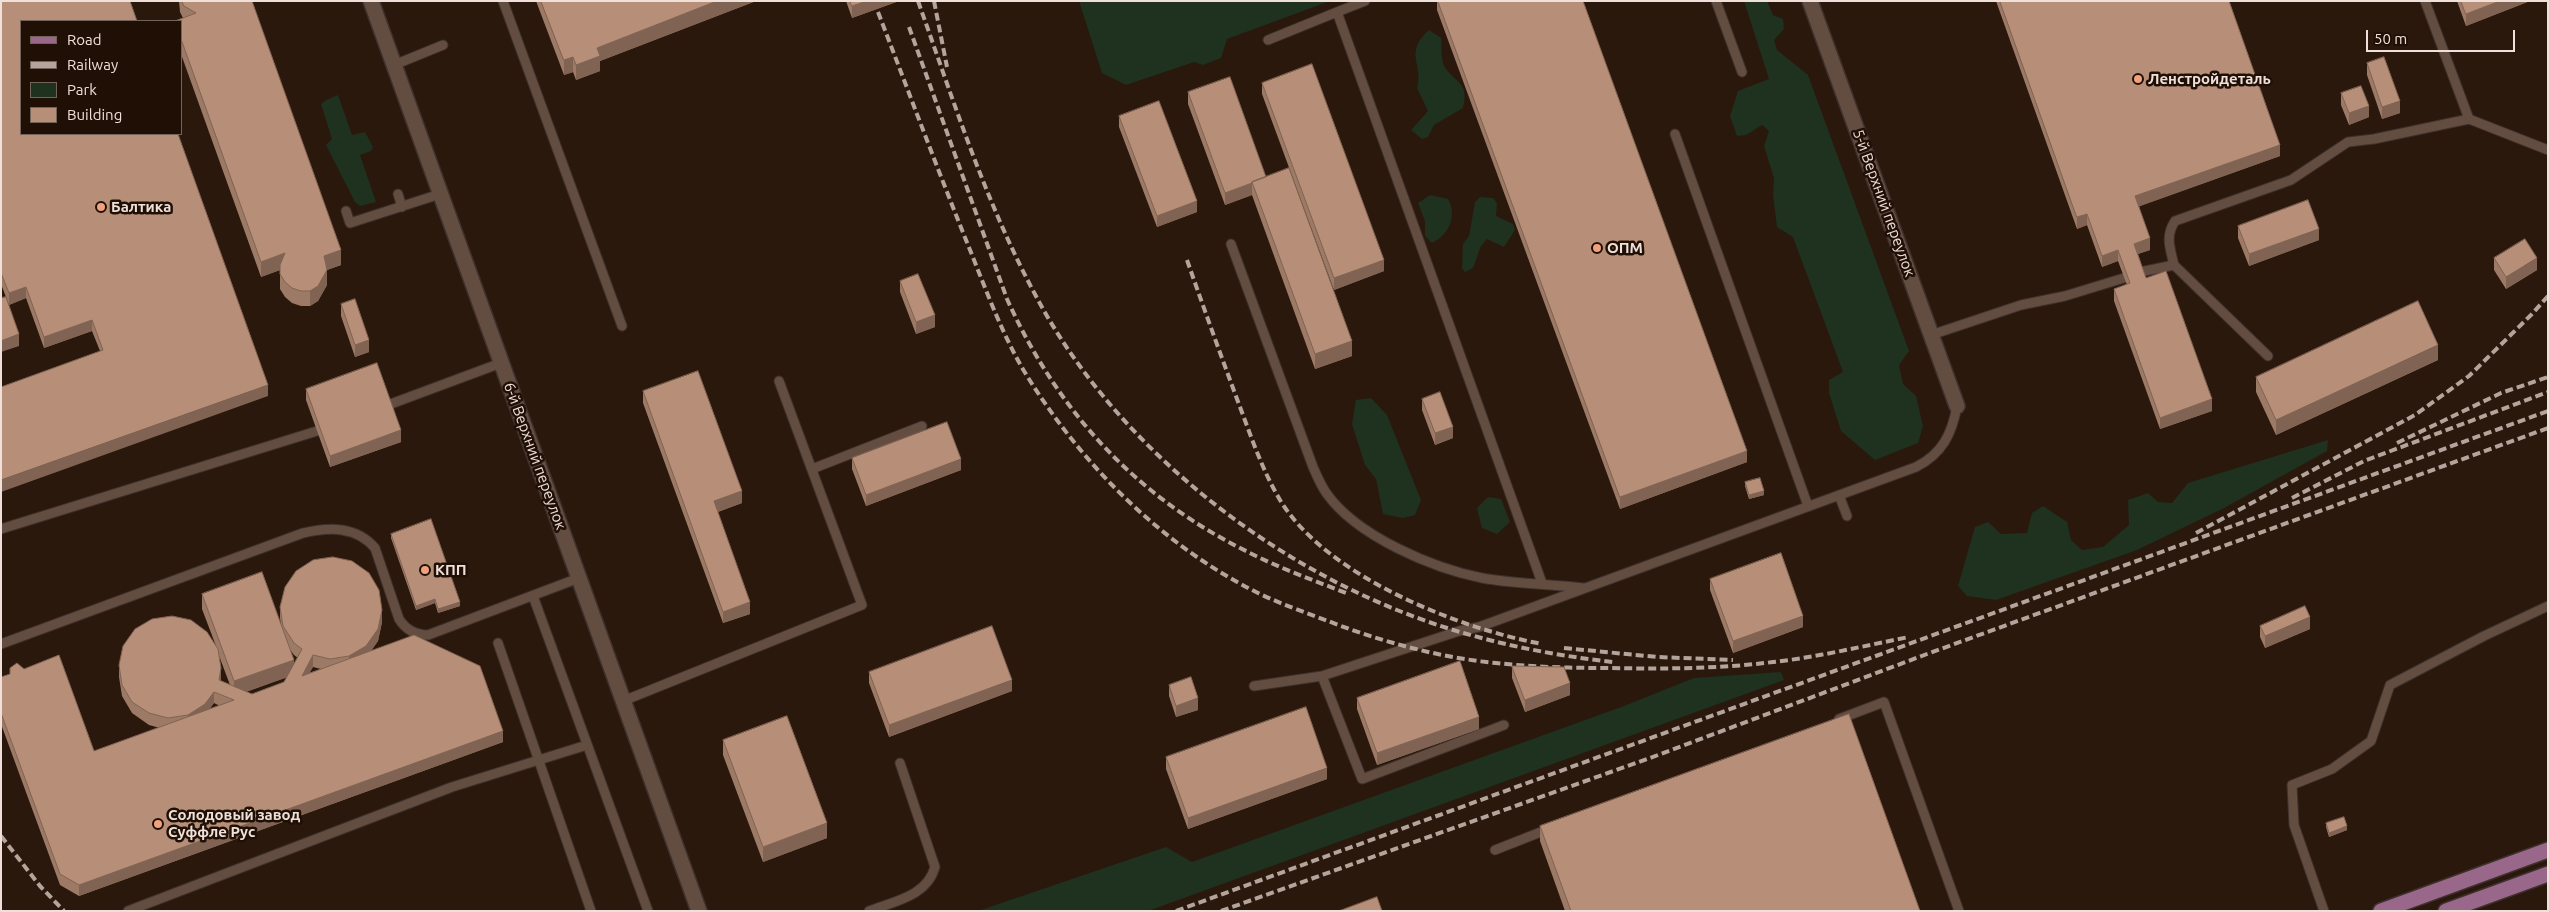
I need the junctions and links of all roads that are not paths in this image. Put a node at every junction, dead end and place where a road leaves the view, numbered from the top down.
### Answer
1 (371, 1) edge
2 (503, 1) edge
3 (1366, 1) edge
4 (1716, 1) edge
5 (1810, 1) edge
6 (2426, 1) edge
7 (1336, 12) junction
8 (1268, 40) dead end
9 (443, 46) dead end
10 (394, 65) junction
11 (1742, 72) dead end
12 (2469, 119) junction
13 (1675, 134) dead end
14 (2548, 150) edge
15 (398, 194) dead end
16 (440, 194) junction
17 (402, 207) junction
18 (346, 210) dead end
19 (1231, 244) dead end
20 (2174, 264) junction
21 (2140, 272) edge
22 (2124, 278) edge
23 (622, 326) dead end
24 (1931, 335) junction
25 (2268, 356) dead end
26 (501, 362) junction
27 (779, 381) dead end
28 (388, 406) edge
29 (1957, 406) joint
30 (922, 426) dead end
31 (318, 431) edge
32 (812, 469) junction
33 (1839, 495) junction
34 (1808, 506) junction
35 (1847, 516) dead end
36 (1, 529) edge
37 (579, 578) junction
38 (1542, 582) junction
39 (1587, 588) junction
40 (533, 596) junction
41 (2548, 606) edge
42 (498, 643) dead end
43 (1, 644) edge
44 (1322, 676) junction
45 (1254, 686) dead end
46 (623, 701) junction
47 (1828, 723) edge
48 (1504, 725) dead end
49 (587, 745) junction
50 (537, 760) junction
51 (900, 763) dead end
52 (1560, 825) edge
53 (1495, 850) dead end
54 (2548, 850) edge
55 (2548, 874) edge
56 (128, 911) edge
57 (591, 911) edge
58 (648, 911) edge
59 (699, 911) edge
60 (869, 911) edge
61 (1959, 911) edge
62 (2324, 911) edge
63 (2381, 911) edge
64 (2446, 911) edge

1 - 10 street, 6-й Верхний переулок
2 - 23 lane
3 - 7 lane
4 - 11 lane
5 - 24 street, 5-й Верхний переулок
6 - 12 lane
7 - 8 lane
7 - 38 lane
9 - 10 lane
10 - 16 street, 6-й Верхний переулок
12 - 14 lane
12 - 20 lane
13 - 34 lane
15 - 17 lane
16 - 17 lane
16 - 26 street, 6-й Верхний переулок
17 - 18 lane
19 - 38 lane
20 - 21 lane
20 - 25 lane
22 - 24 lane
24 - 29 street, 5-й Верхний переулок
26 - 28 lane
26 - 37 street, 6-й Верхний переулок
27 - 32 lane
29 - 33 lane
30 - 32 lane
31 - 36 lane
32 - 46 lane
33 - 34 lane
33 - 35 lane
34 - 39 lane
37 - 40 lane
37 - 46 street, 6-й Верхний переулок
38 - 39 lane
39 - 44 lane
40 - 43 lane
40 - 49 lane
41 - 62 lane
42 - 50 lane
44 - 45 lane
44 - 48 lane
46 - 59 street, 6-й Верхний переулок
47 - 61 lane
49 - 50 lane
49 - 58 lane
50 - 56 lane
50 - 57 lane
51 - 60 lane
52 - 53 lane
54 - 63 main road
55 - 64 main road

